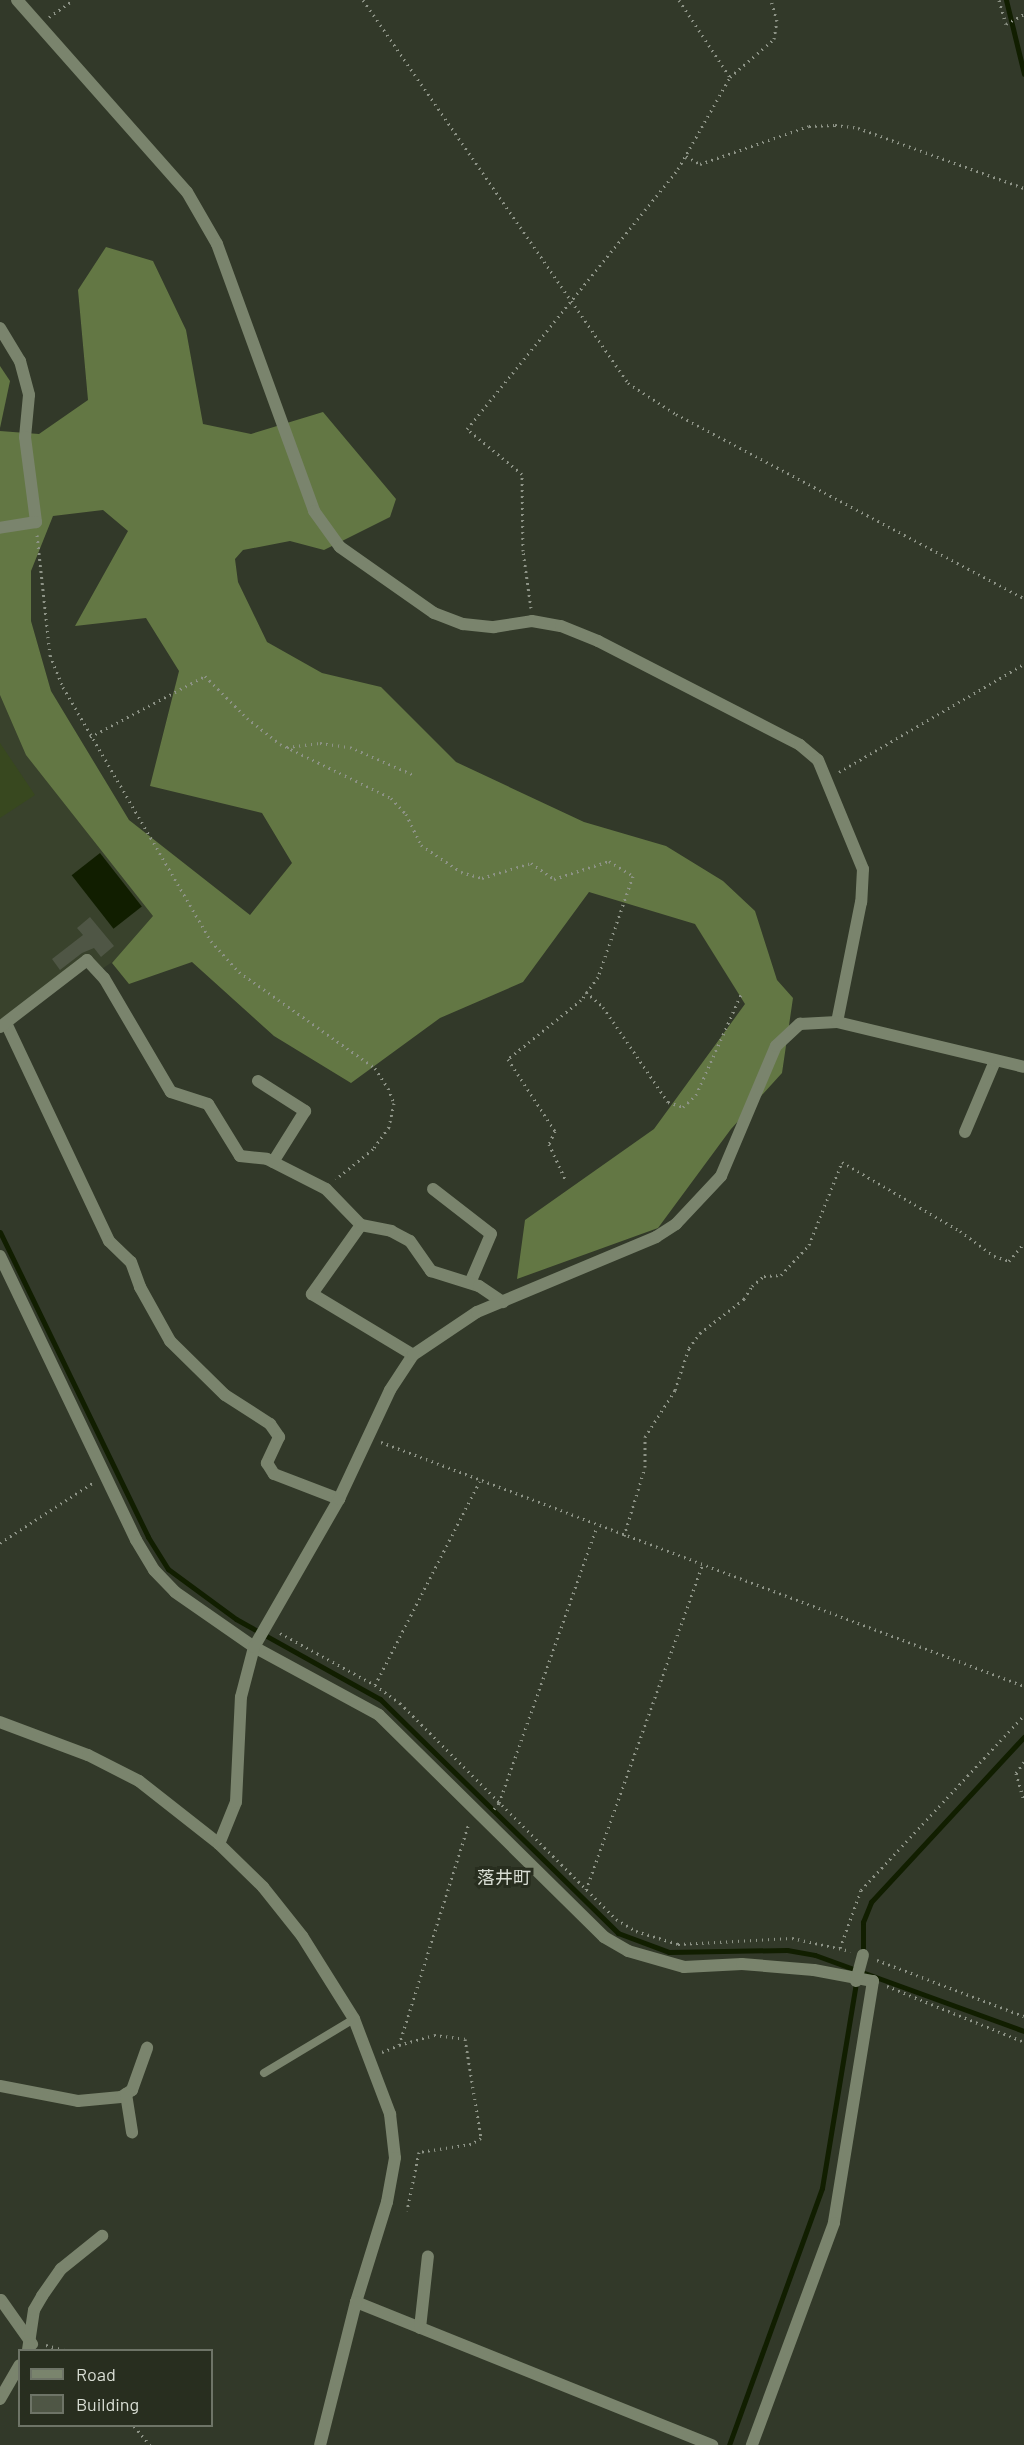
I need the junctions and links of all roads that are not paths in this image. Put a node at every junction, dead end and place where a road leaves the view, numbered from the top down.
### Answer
1 (17, 0) edge
2 (0, 328) edge
3 (0, 528) edge
4 (837, 1022) junction
5 (3, 1025) edge
6 (994, 1061) junction
7 (1024, 1067) edge
8 (258, 1081) dead end
9 (965, 1132) dead end
10 (273, 1162) junction
11 (433, 1189) dead end
12 (361, 1225) junction
13 (0, 1257) edge
14 (470, 1283) junction
15 (503, 1302) junction
16 (413, 1355) junction
17 (339, 1499) junction
18 (254, 1647) junction
19 (0, 1722) edge
20 (219, 1844) junction
21 (863, 1956) road end
22 (856, 1981) junction
23 (354, 2019) junction
24 (147, 2048) dead end
25 (264, 2073) dead end
26 (0, 2086) edge
27 (126, 2094) junction
28 (132, 2133) dead end
29 (102, 2236) dead end
30 (428, 2256) dead end
31 (1, 2300) edge
32 (356, 2302) junction
33 (420, 2328) junction
34 (30, 2347) edge
35 (18, 2368) edge
36 (0, 2399) edge
37 (320, 2445) edge
38 (712, 2445) edge
39 (752, 2445) edge

1 - 4 street
2 - 3 street
4 - 6 street
4 - 15 street
5 - 10 street
5 - 17 street
6 - 7 street
6 - 9 street
8 - 10 street
10 - 12 street
11 - 14 street
12 - 14 street
12 - 16 street
13 - 18 street
14 - 15 street
15 - 16 street
16 - 17 street
17 - 18 street
18 - 20 street
18 - 22 street
19 - 20 street
20 - 23 street
21 - 22 street
22 - 39 street
23 - 25 lane
23 - 32 street
24 - 27 street
26 - 27 street
27 - 28 street
29 - 34 street
30 - 33 street
31 - 34 street
32 - 33 street
32 - 37 street
33 - 38 street
35 - 36 street

